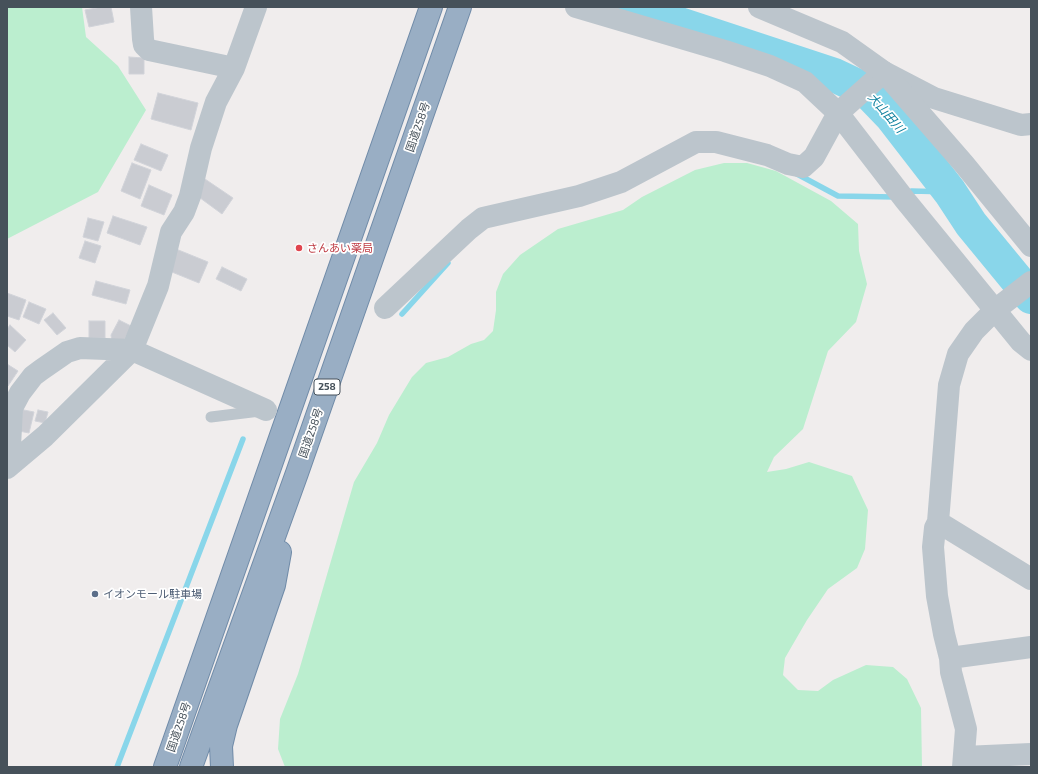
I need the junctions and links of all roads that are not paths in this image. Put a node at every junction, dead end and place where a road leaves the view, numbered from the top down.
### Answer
1 (141, 7) edge
2 (431, 7) edge
3 (460, 7) edge
4 (576, 7) edge
5 (759, 7) edge
6 (255, 8) edge
7 (234, 68) junction
8 (884, 72) junction
9 (838, 113) junction
10 (1031, 124) edge
11 (1031, 246) edge
12 (1031, 282) edge
13 (384, 308) dead end
14 (995, 310) junction
15 (132, 350) junction
16 (1031, 350) edge
17 (10, 408) edge
18 (266, 410) joint
19 (211, 417) dead end
20 (8, 467) edge
21 (297, 473) junction
22 (938, 522) junction
23 (1031, 579) edge
24 (1031, 647) edge
25 (950, 658) junction
26 (1031, 754) edge
27 (964, 762) edge
28 (165, 767) edge
29 (191, 767) edge
30 (222, 767) edge

1 - 7 street
2 - 28 highway, 国道258号 / 258
3 - 21 highway, 国道258号 / 258
4 - 9 street
5 - 8 street
6 - 7 street
7 - 15 street
8 - 9 street
8 - 10 street
8 - 11 street
9 - 13 street
9 - 14 street
12 - 14 street
14 - 16 street
14 - 22 street
15 - 17 street
15 - 18 street
15 - 20 street
17 - 20 street
18 - 19 lane
21 - 29 highway, 国道258号 / 258
21 - 30 highway
22 - 23 street
22 - 25 street
24 - 25 street
25 - 27 street
26 - 27 street

